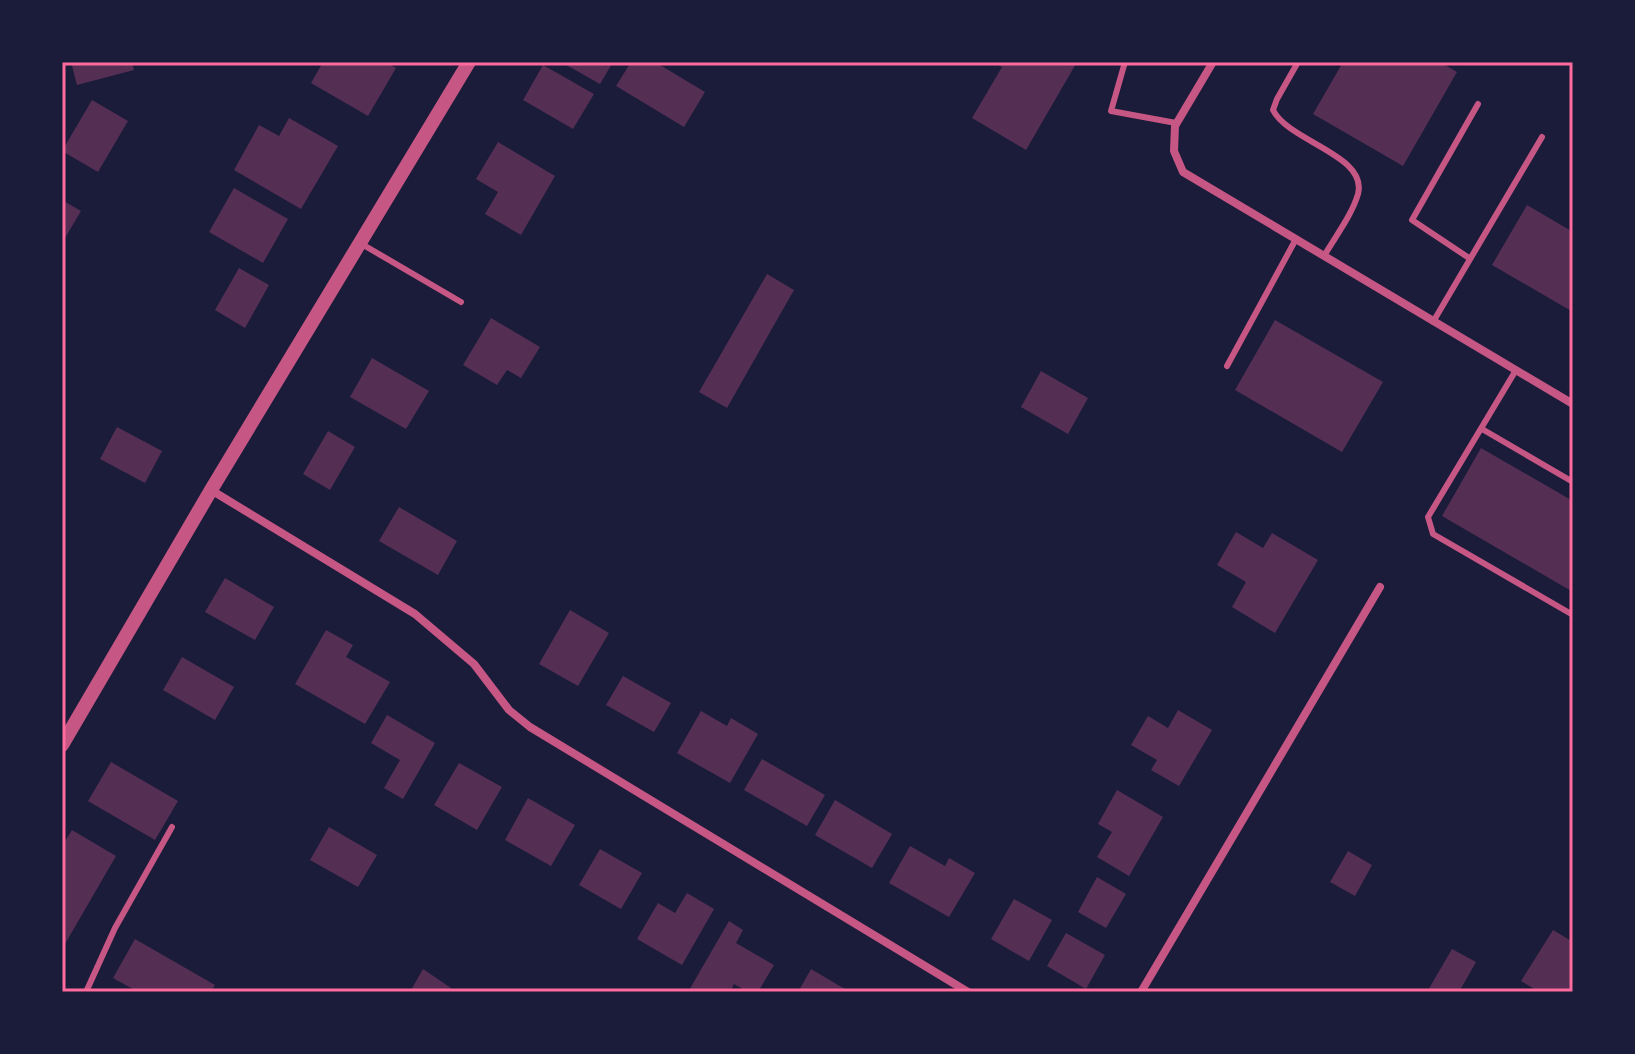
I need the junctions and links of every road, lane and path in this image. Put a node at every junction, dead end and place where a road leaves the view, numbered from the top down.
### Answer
1 (1125, 62) edge
2 (1213, 62) edge
3 (1298, 62) edge
4 (463, 64) edge
5 (1478, 104) dead end
6 (1176, 123) junction
7 (1542, 137) dead end
8 (1296, 239) junction
9 (360, 243) junction
10 (1324, 256) junction
11 (1469, 258) junction
12 (461, 302) dead end
13 (1433, 322) junction
14 (1227, 366) dead end
15 (1516, 370) junction
16 (1573, 404) edge
17 (1482, 429) junction
18 (1573, 482) edge
19 (211, 490) junction
20 (1380, 587) dead end
21 (1573, 615) edge
22 (62, 745) edge
23 (172, 827) dead end
24 (86, 992) edge
25 (968, 992) edge
26 (1141, 992) edge

1 - 6 lane
2 - 6 street
3 - 10 lane
4 - 9 street
5 - 11 lane
6 - 8 street
7 - 11 lane
8 - 10 street
8 - 14 lane
9 - 12 lane
9 - 19 street
10 - 13 street
11 - 13 lane
13 - 15 street
15 - 16 street
15 - 17 lane
17 - 18 lane
17 - 21 lane
19 - 22 street
19 - 25 street
20 - 26 street
23 - 24 lane

